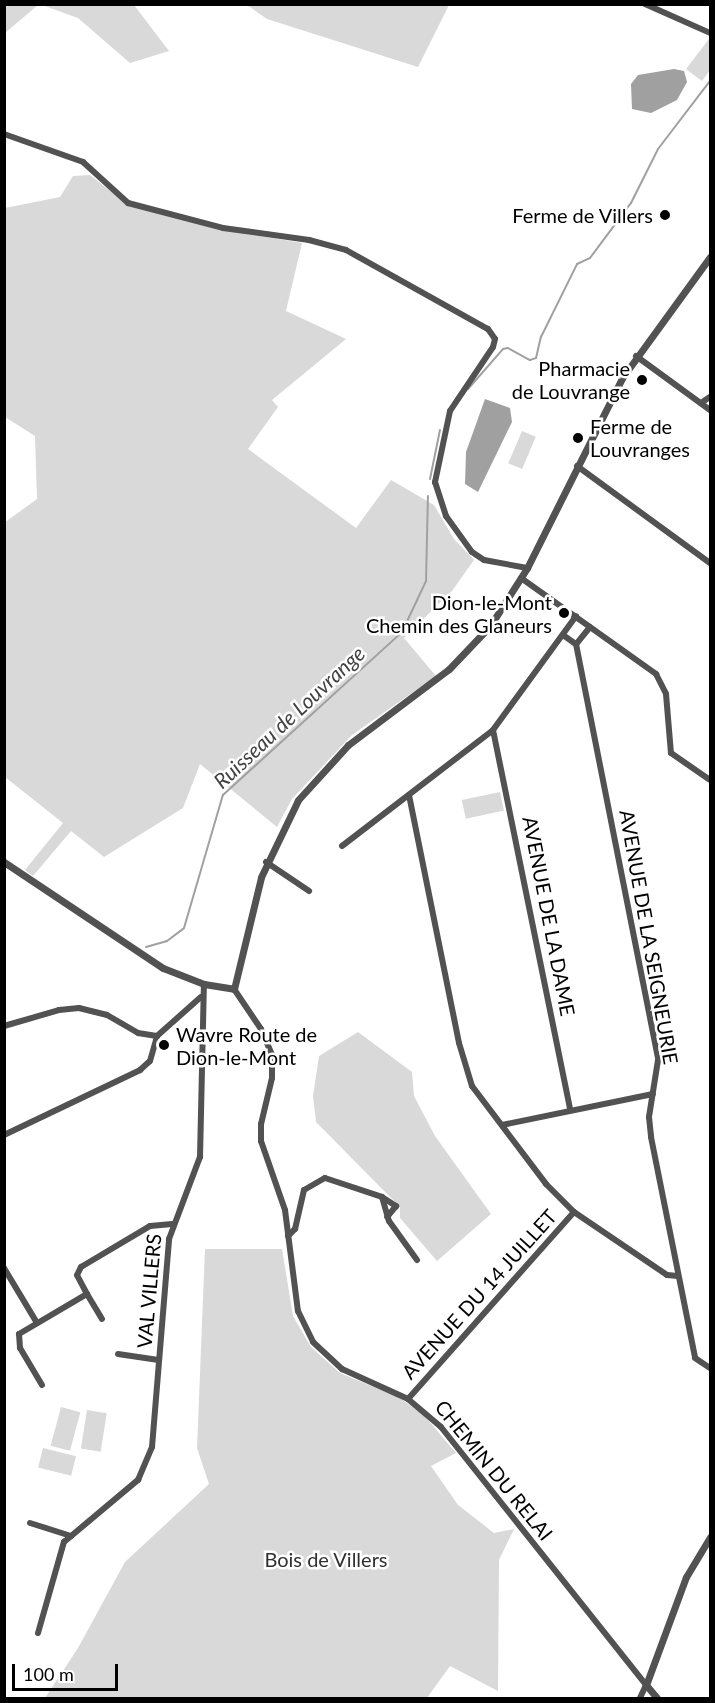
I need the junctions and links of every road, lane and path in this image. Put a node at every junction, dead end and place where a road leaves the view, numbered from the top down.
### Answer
1 (645, 4) edge
2 (711, 33) edge
3 (4, 134) edge
4 (711, 257) edge
5 (636, 356) junction
6 (711, 397) edge
7 (701, 403) junction
8 (711, 410) edge
9 (577, 466) junction
10 (711, 563) edge
11 (527, 568) junction
12 (521, 578) junction
13 (576, 616) junction
14 (590, 627) junction
15 (563, 635) junction
16 (576, 644) junction
17 (493, 730) junction
18 (711, 780) edge
19 (409, 795) junction
20 (342, 846) dead end
21 (4, 862) edge
22 (266, 862) junction
23 (309, 891) dead end
24 (204, 984) junction
25 (234, 989) junction
26 (201, 997) junction
27 (4, 1026) edge
28 (157, 1036) junction
29 (652, 1094) junction
30 (570, 1109) junction
31 (502, 1125) junction
32 (4, 1135) edge
33 (382, 1197) junction
34 (574, 1212) junction
35 (387, 1217) junction
36 (172, 1224) junction
37 (288, 1236) junction
38 (417, 1260) dead end
39 (4, 1268) edge
40 (678, 1276) junction
41 (87, 1294) junction
42 (102, 1319) dead end
43 (37, 1323) junction
44 (118, 1354) dead end
45 (159, 1360) junction
46 (711, 1368) edge
47 (42, 1385) dead end
48 (408, 1398) junction
49 (30, 1523) dead end
50 (71, 1536) junction
51 (711, 1537) edge
52 (38, 1633) dead end
53 (646, 1685) junction
54 (640, 1698) edge
55 (657, 1698) edge

1 - 2 street
3 - 11 street
4 - 5 street
5 - 7 street
5 - 9 street
6 - 7 street
7 - 8 street
9 - 10 street
9 - 11 street
11 - 12 street
12 - 13 street
12 - 22 street
13 - 14 street
13 - 15 street
14 - 16 street
14 - 18 street
15 - 16 street
15 - 17 street
16 - 29 street, AVENUE DE LA SEIGNEURIE
17 - 19 street
17 - 30 street, AVENUE DE LA DAME
19 - 20 street
19 - 31 street
21 - 24 street
22 - 23 street
22 - 25 street
24 - 25 street
24 - 26 street, VAL VILLERS
25 - 37 street, CHEMIN DU RELAI
26 - 28 street
26 - 36 street, VAL VILLERS
27 - 28 street
28 - 32 street
29 - 30 street
29 - 40 street, AVENUE DE LA SEIGNEURIE
30 - 31 street
31 - 34 street
33 - 35 street
33 - 35 street
33 - 37 street
34 - 40 street
34 - 48 street, AVENUE DU 14 JUILLET
35 - 38 street
36 - 41 street, VAL VILLERS
36 - 45 street, VAL VILLERS
37 - 48 street, CHEMIN DU RELAI
39 - 43 street
40 - 46 street, AVENUE DE LA SEIGNEURIE
41 - 42 street, VAL VILLERS
41 - 43 street
43 - 47 street
44 - 45 street, VAL VILLERS
45 - 50 street, VAL VILLERS
48 - 53 street, CHEMIN DU RELAI
49 - 50 street
50 - 52 street, VAL VILLERS
51 - 53 street
53 - 54 street
53 - 55 street, CHEMIN DU RELAI

